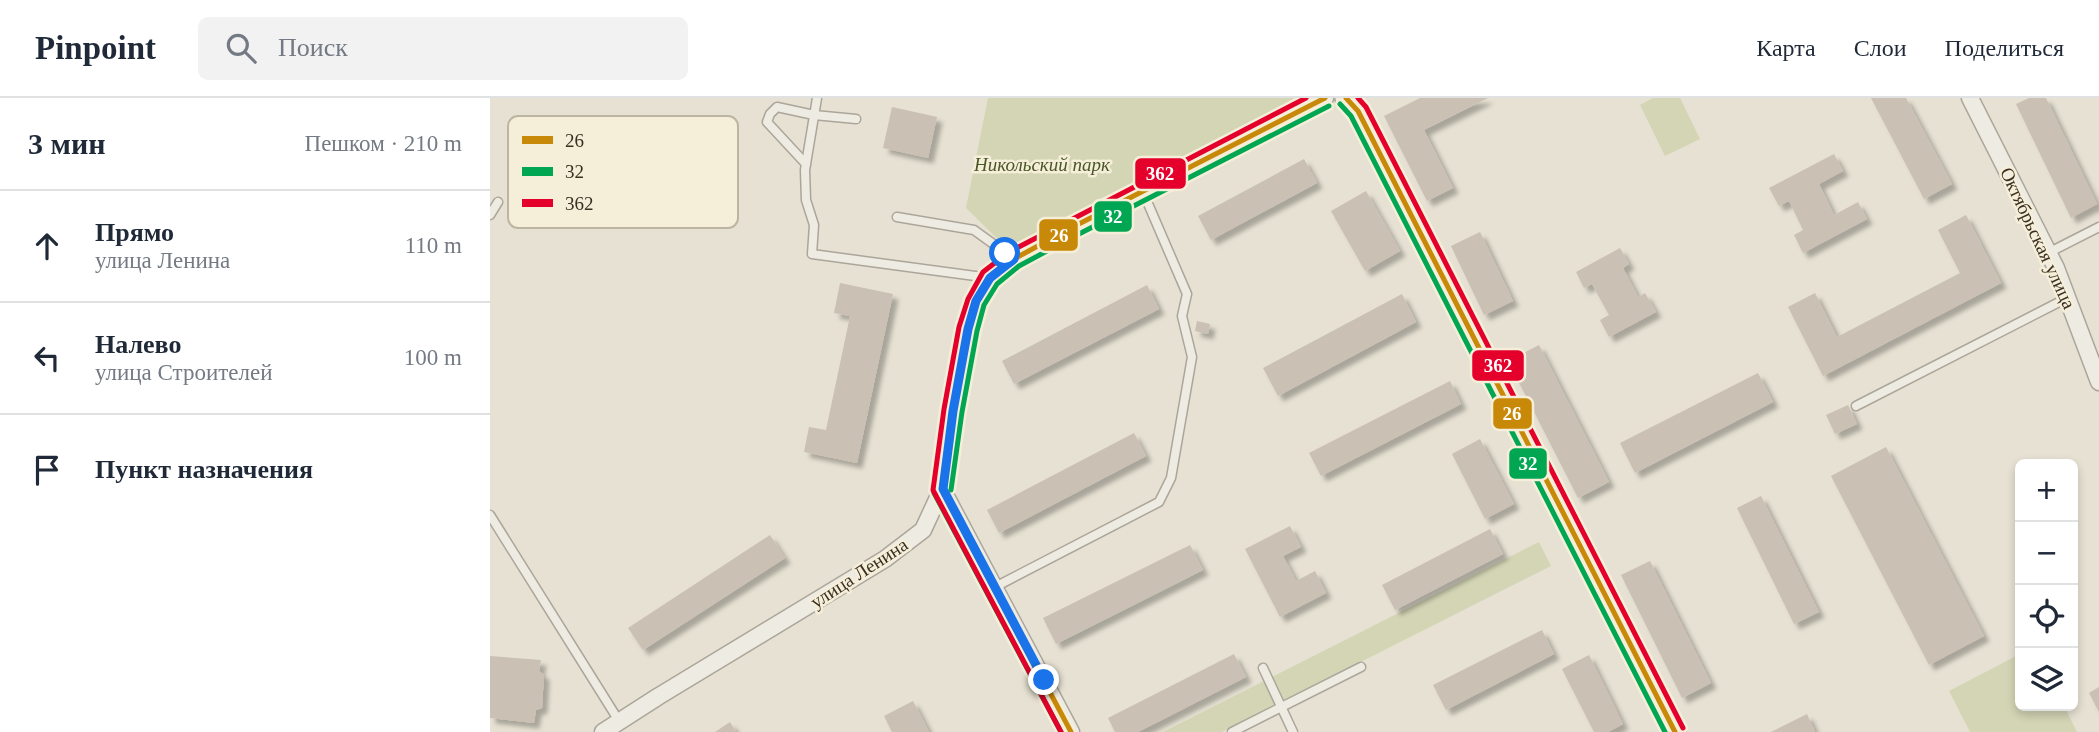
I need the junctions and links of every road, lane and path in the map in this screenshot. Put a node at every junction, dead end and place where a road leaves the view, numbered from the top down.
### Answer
1 (817, 98) edge
2 (1325, 98) edge
3 (1346, 98) edge
4 (1970, 98) edge
5 (814, 115) junction
6 (856, 118) dead end
7 (806, 164) junction
8 (1143, 192) junction
9 (498, 202) dead end
10 (490, 215) edge
11 (897, 217) dead end
12 (2099, 227) edge
13 (2048, 253) junction
14 (1014, 259) junction
15 (990, 278) junction
16 (2067, 298) junction
17 (2099, 382) edge
18 (1856, 406) dead end
19 (943, 489) junction
20 (490, 515) edge
21 (995, 587) junction
22 (1361, 667) dead end
23 (1263, 668) dead end
24 (1281, 708) junction
25 (619, 721) junction
26 (603, 732) edge
27 (1071, 732) edge
28 (1232, 732) edge
29 (1293, 732) edge
30 (1675, 732) edge

1 - 5 lane
2 - 8 street, улица Ленина
3 - 30 street
4 - 13 street, Октябрьская улица
5 - 6 lane
5 - 7 lane
5 - 7 lane
7 - 15 lane
8 - 14 street, улица Ленина
8 - 21 lane
9 - 10 lane
11 - 14 lane
12 - 13 lane
13 - 16 street, Октябрьская улица
14 - 15 street, улица Ленина
15 - 19 street, улица Ленина
16 - 17 street, Октябрьская улица
16 - 18 lane
19 - 21 street
19 - 25 street, улица Ленина
20 - 25 lane
21 - 27 street
22 - 24 lane
23 - 24 lane
24 - 28 lane
24 - 29 lane
25 - 26 street, улица Ленина

